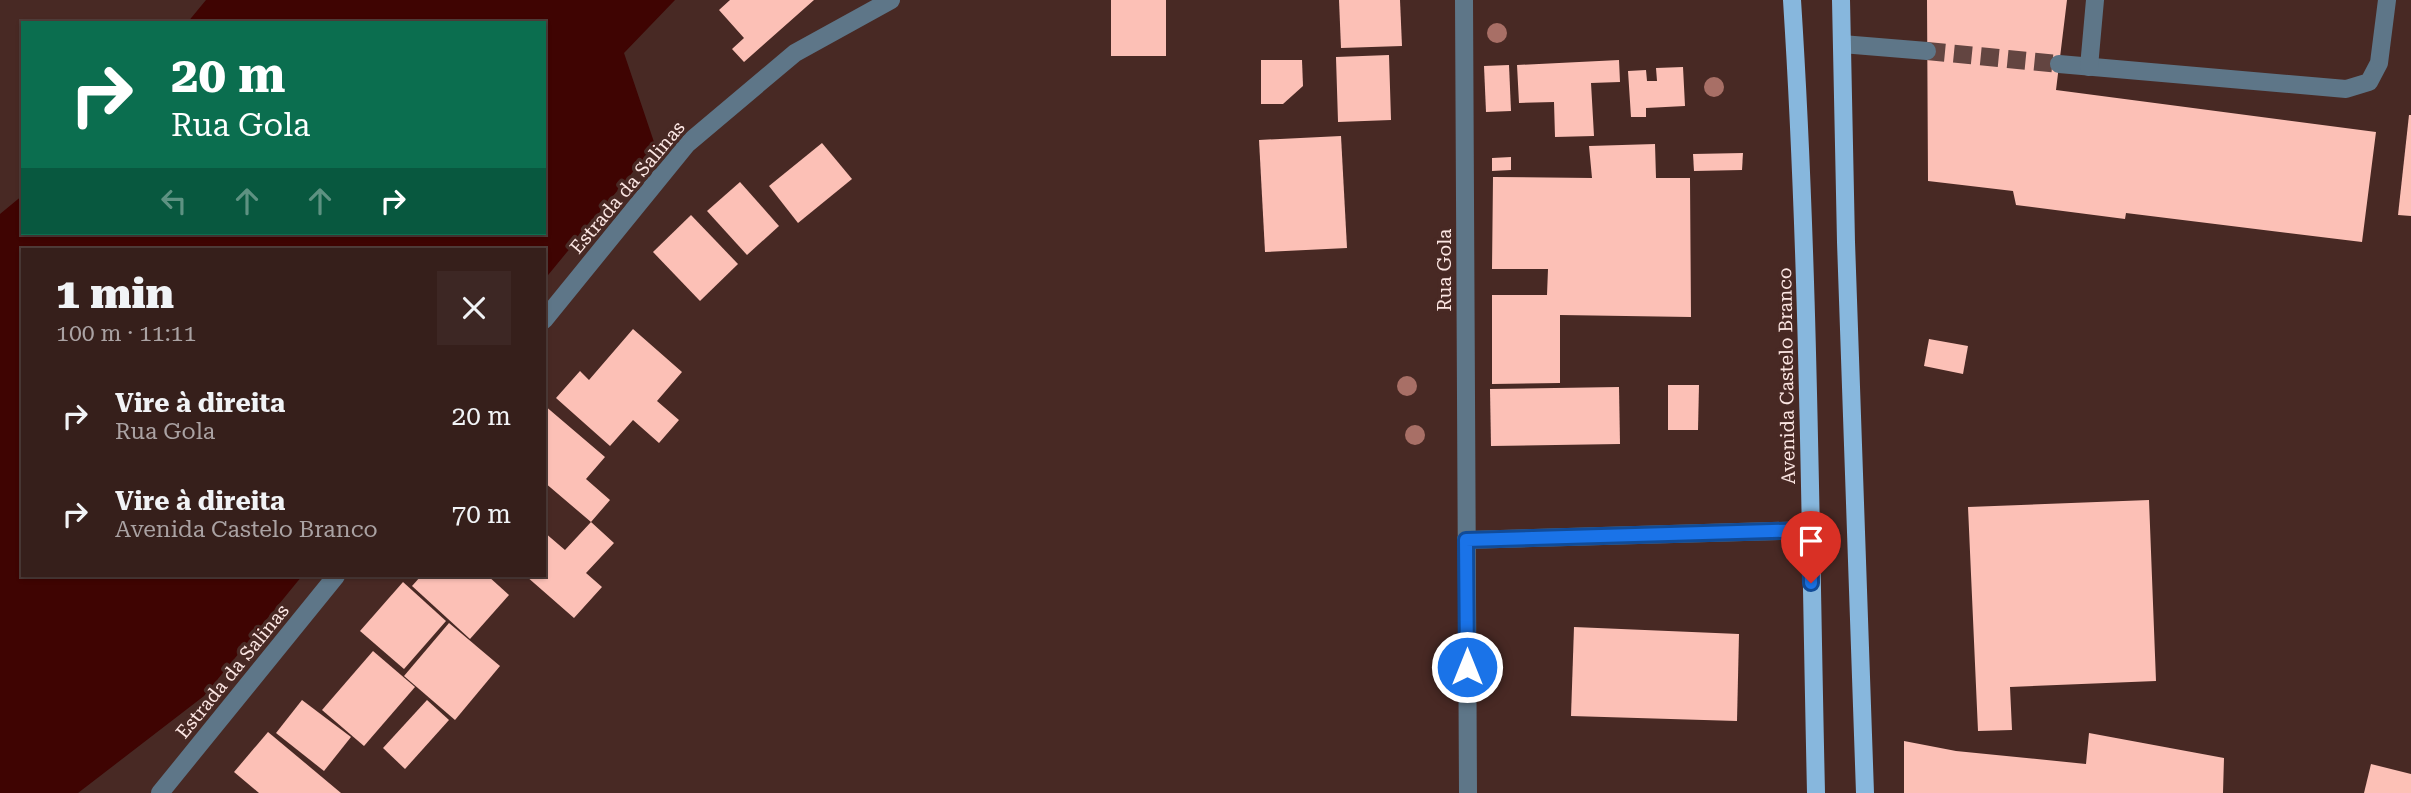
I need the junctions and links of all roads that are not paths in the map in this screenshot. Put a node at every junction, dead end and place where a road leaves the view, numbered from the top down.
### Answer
1 (891, 0) edge
2 (1464, 0) edge
3 (1792, 0) edge
4 (1841, 0) edge
5 (2095, 0) edge
6 (2387, 0) edge
7 (1842, 44) junction
8 (1927, 51) tunnel mouth
9 (2059, 64) tunnel mouth
10 (2089, 66) junction
11 (546, 318) edge
12 (1810, 530) junction
13 (1466, 540) junction
14 (335, 577) edge
15 (160, 793) edge
16 (1468, 793) edge
17 (1816, 793) edge
18 (1865, 793) edge

1 - 11 street, Estrada da Salinas
2 - 13 street, Rua Gola
3 - 12 main road, Avenida Castelo Branco
4 - 7 main road
5 - 10 street
6 - 10 street
7 - 8 street
7 - 18 main road
9 - 10 street
12 - 13 street
12 - 17 main road, Avenida Castelo Branco
13 - 16 street, Rua Gola
14 - 15 street, Estrada da Salinas

